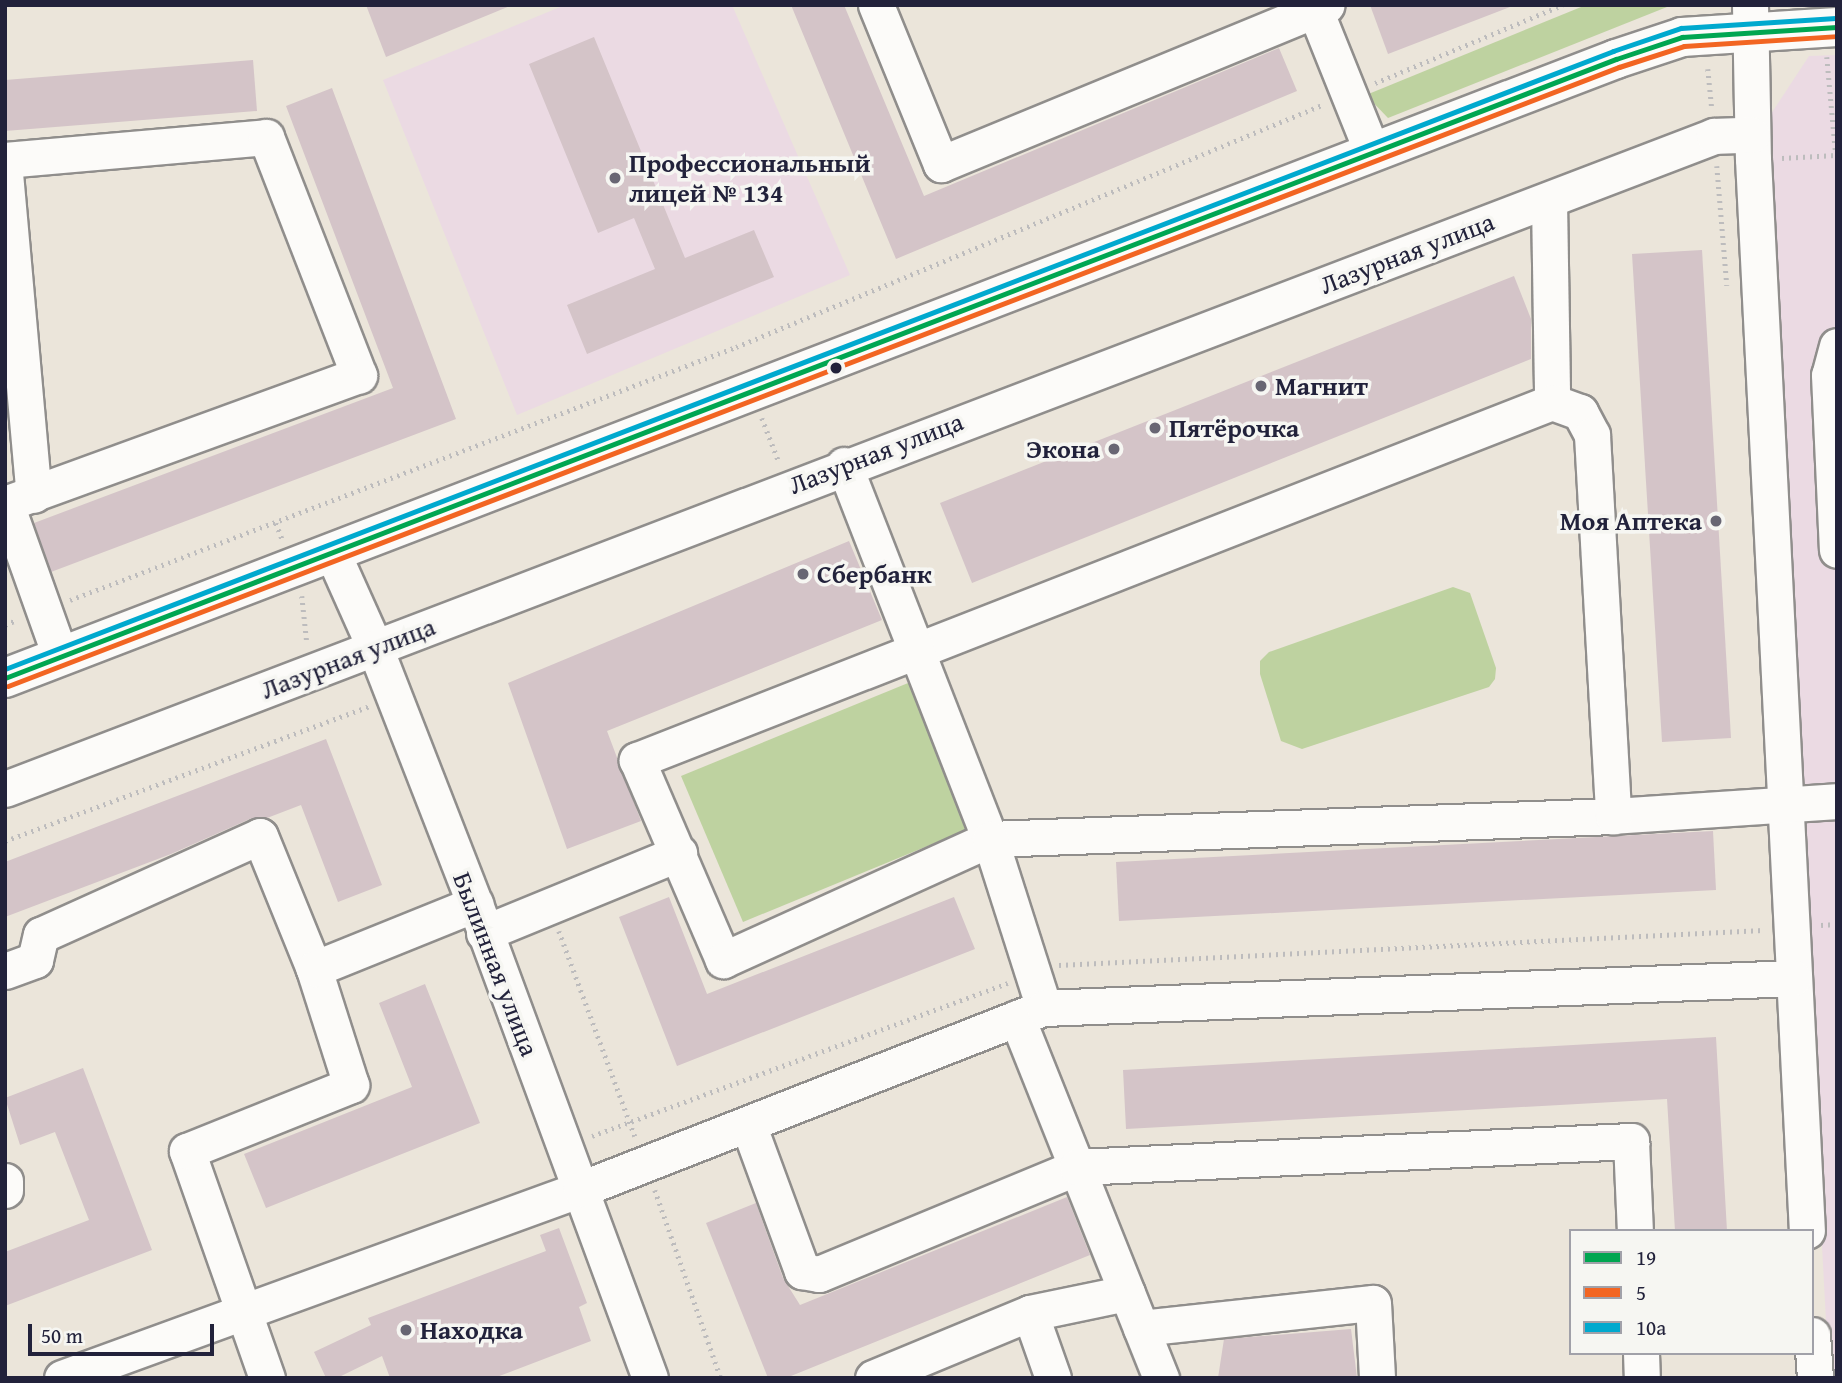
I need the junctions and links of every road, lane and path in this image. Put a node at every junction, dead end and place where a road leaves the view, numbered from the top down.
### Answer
1 (876, 5) edge
2 (1562, 5) edge
3 (1318, 7) edge
4 (1750, 17) edge
5 (1832, 40) edge
6 (1349, 94) junction
7 (1752, 147) junction
8 (1372, 152) junction
9 (1836, 155) edge
10 (5, 160) edge
11 (5, 173) edge
12 (1549, 200) junction
13 (1837, 346) edge
14 (736, 347) junction
15 (739, 355) dead end
16 (1552, 402) junction
17 (761, 414) dead end
18 (844, 465) junction
19 (788, 487) junction
20 (15, 501) edge
21 (1837, 550) edge
22 (333, 554) junction
23 (301, 592) dead end
24 (44, 610) junction
25 (5, 625) edge
26 (375, 648) junction
27 (919, 649) junction
28 (60, 656) junction
29 (310, 672) junction
30 (5, 678) edge
31 (394, 697) junction
32 (5, 789) edge
33 (1837, 801) edge
34 (1785, 804) junction
35 (1613, 816) junction
36 (990, 839) junction
37 (5, 841) edge
38 (679, 853) junction
39 (479, 919) junction
40 (314, 969) junction
41 (5, 971) edge
42 (1793, 978) junction
43 (1031, 1013) junction
44 (748, 1124) junction
45 (1077, 1167) junction
46 (5, 1181) edge
47 (581, 1189) junction
48 (5, 1190) edge
49 (1635, 1229) edge
50 (1807, 1229) edge
51 (1127, 1293) junction
52 (242, 1311) junction
53 (1030, 1313) junction
54 (1141, 1328) junction
55 (1641, 1355) edge
56 (1813, 1355) edge
57 (62, 1378) edge
58 (267, 1378) edge
59 (650, 1378) edge
60 (873, 1378) edge
61 (1053, 1378) edge
62 (1160, 1378) edge
63 (1377, 1378) edge
64 (1643, 1378) edge
65 (1815, 1378) edge

1 - 3 street
2 - 6 path
3 - 6 street
4 - 5 main road
4 - 7 street
4 - 8 main road
5 - 9 path
6 - 8 street
6 - 14 path
7 - 9 path
7 - 12 street, Лазурная улица
7 - 34 street
8 - 22 main road
10 - 20 street
11 - 20 street
12 - 16 street
12 - 18 street, Лазурная улица
13 - 21 street
14 - 15 path
14 - 24 path
16 - 27 street
16 - 35 street
17 - 19 path
18 - 19 street, Лазурная улица
18 - 27 street
19 - 26 street, Лазурная улица
20 - 24 street
22 - 26 street, Былинная улица
22 - 28 main road
23 - 29 path
24 - 25 path
24 - 28 street
26 - 29 street, Лазурная улица
26 - 31 street, Былинная улица
27 - 36 street
27 - 38 street
28 - 30 main road
29 - 32 street, Лазурная улица
31 - 37 path
31 - 39 street, Былинная улица
33 - 34 street
34 - 35 street
34 - 42 street
35 - 36 street
36 - 38 street
36 - 43 street
38 - 39 street
39 - 40 street
39 - 47 street, Былинная улица
40 - 41 street
40 - 52 street
42 - 43 street
42 - 50 street
43 - 44 street
43 - 45 street
44 - 45 street
44 - 47 street
45 - 49 street
45 - 51 street
46 - 48 street
47 - 52 street
47 - 59 street, Былинная улица
51 - 53 street
51 - 54 street
52 - 57 street
52 - 58 street
53 - 60 street
53 - 61 street
54 - 62 street
54 - 63 street
55 - 64 street
56 - 65 street

